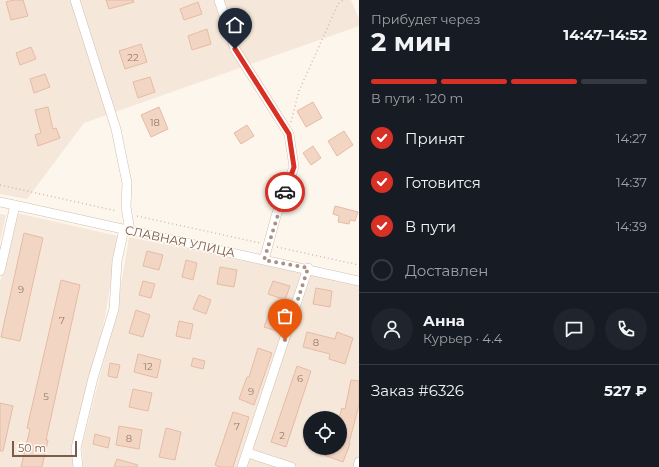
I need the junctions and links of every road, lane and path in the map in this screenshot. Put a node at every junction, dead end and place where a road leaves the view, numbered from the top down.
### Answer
1 (75, 0) edge
2 (219, 0) edge
3 (339, 0) edge
4 (343, 0) edge
5 (338, 4) junction
6 (289, 134) junction
7 (0, 185) edge
8 (0, 202) edge
9 (14, 205) junction
10 (127, 213) junction
11 (127, 230) junction
12 (268, 245) junction
13 (264, 260) junction
14 (359, 265) edge
15 (308, 268) junction
16 (0, 271) edge
17 (359, 281) edge
18 (248, 453) junction
19 (359, 462) edge
20 (78, 467) edge
21 (242, 467) edge
22 (291, 467) edge
23 (358, 467) edge

1 - 10 street
2 - 6 street
3 - 5 path
4 - 5 path
5 - 6 path
6 - 12 street
7 - 10 path
8 - 9 street, СЛАВНАЯ УЛИЦА
9 - 11 street, СЛАВНАЯ УЛИЦА
9 - 16 street
10 - 11 street
10 - 12 path
11 - 13 street, СЛАВНАЯ УЛИЦА
11 - 20 street
12 - 13 street
12 - 14 path
13 - 15 street, СЛАВНАЯ УЛИЦА
15 - 17 street, СЛАВНАЯ УЛИЦА
15 - 18 street
18 - 21 street
18 - 22 street
19 - 23 street

